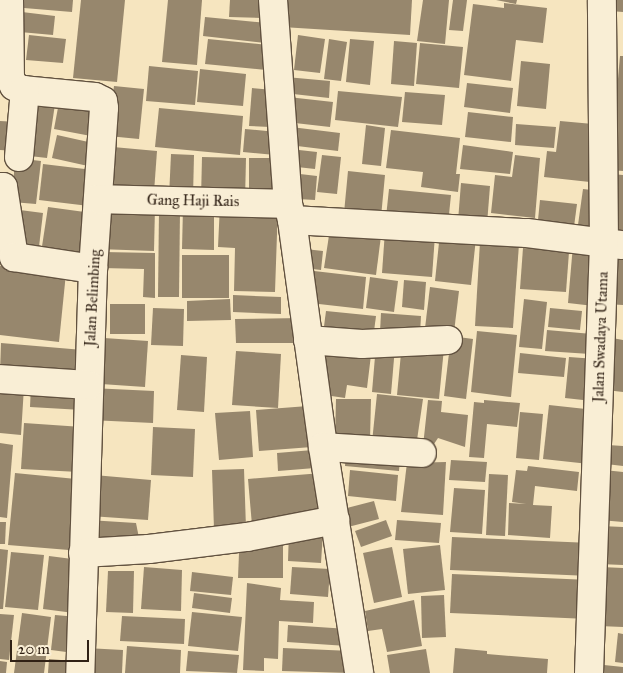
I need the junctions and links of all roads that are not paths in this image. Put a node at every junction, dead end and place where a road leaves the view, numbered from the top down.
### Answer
1 (10, 0) edge
2 (273, 0) edge
3 (602, 0) edge
4 (614, 52) edge
5 (25, 90) junction
6 (19, 157) dead end
7 (0, 187) edge
8 (98, 199) junction
9 (290, 212) junction
10 (613, 244) edge
11 (93, 269) junction
12 (308, 340) junction
13 (448, 340) dead end
14 (0, 380) edge
15 (89, 385) junction
16 (611, 397) edge
17 (323, 447) junction
18 (422, 454) dead end
19 (335, 520) junction
20 (83, 553) junction
21 (80, 673) edge
22 (359, 673) edge
23 (589, 673) edge

1 - 5 street
2 - 9 street
3 - 4 street, Jalan Swadaya Utama
4 - 10 street, Jalan Swadaya Utama
5 - 6 street
5 - 8 street, Jalan Belimbing
7 - 11 street
8 - 9 street, Gang Haji Rais
8 - 11 street, Jalan Belimbing
9 - 10 street, Gang Haji Rais
9 - 12 street
10 - 16 street, Jalan Swadaya Utama
11 - 15 street, Jalan Belimbing
12 - 13 street
12 - 17 street
14 - 15 street
15 - 20 street, Jalan Belimbing
16 - 23 street, Jalan Swadaya Utama
17 - 18 street
17 - 19 street
19 - 20 street
19 - 22 street
20 - 21 street, Jalan Belimbing

